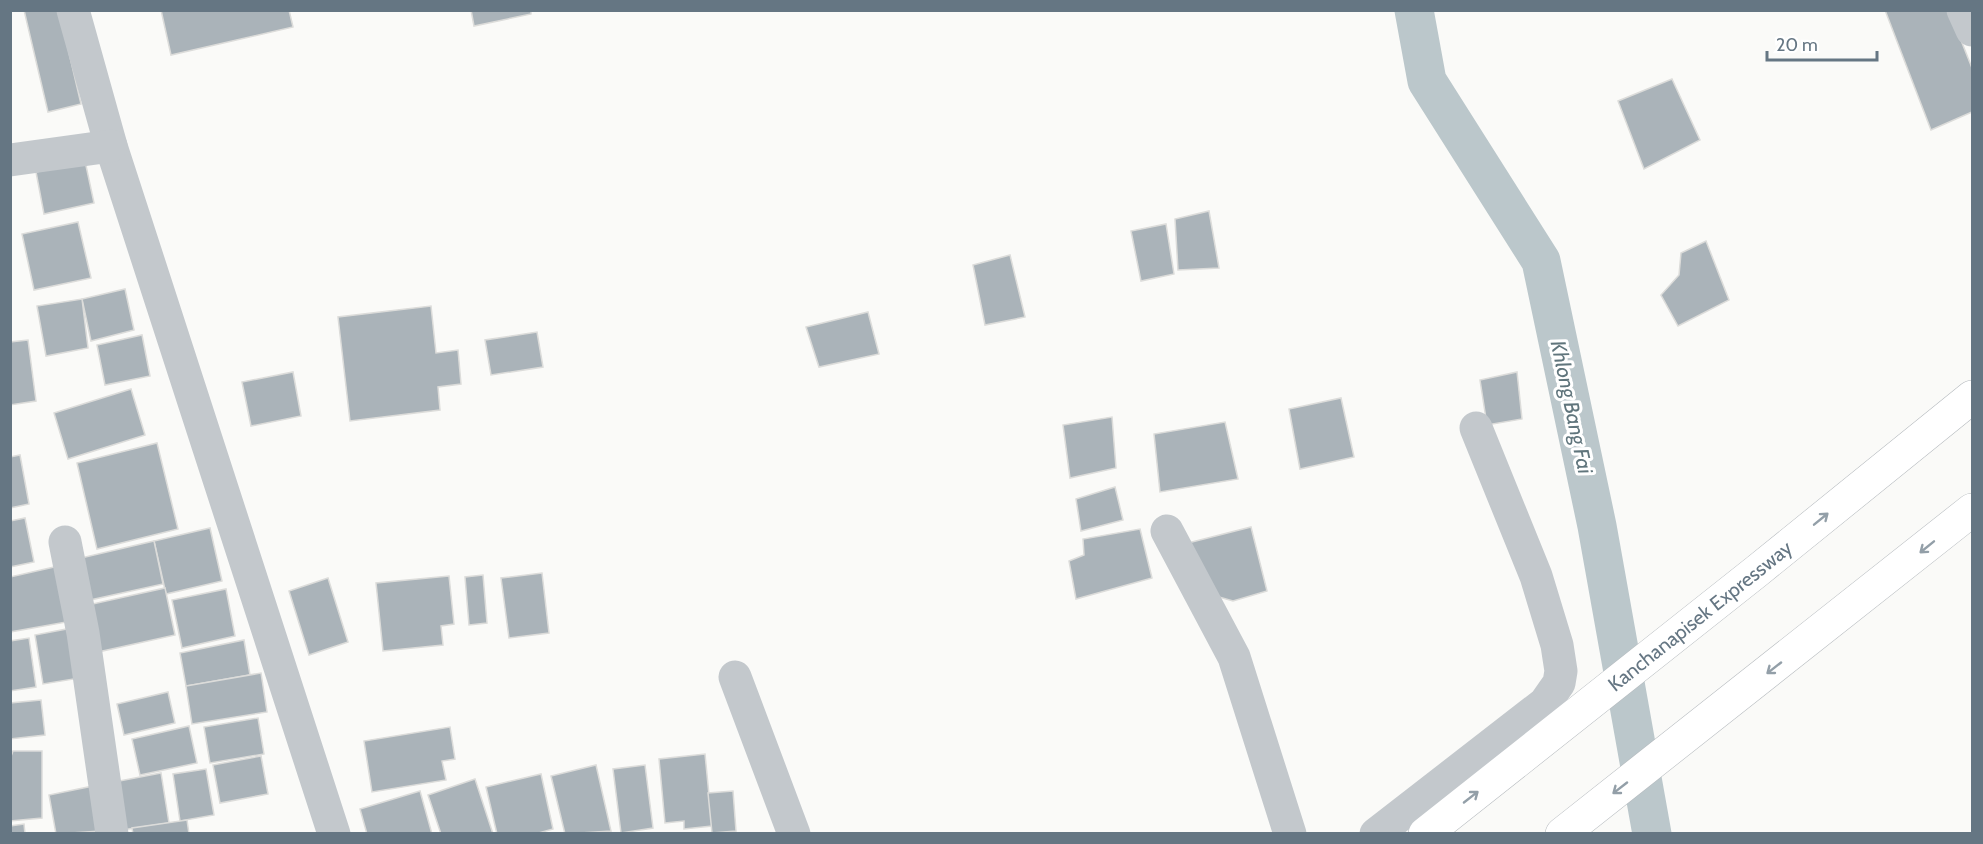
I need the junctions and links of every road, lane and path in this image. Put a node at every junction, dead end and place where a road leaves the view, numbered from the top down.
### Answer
1 (74, 10) edge
2 (1963, 10) edge
3 (1972, 30) edge
4 (111, 147) junction
5 (10, 160) edge
6 (1972, 397) edge
7 (1476, 428) dead end
8 (1972, 510) edge
9 (1167, 531) dead end
10 (65, 542) dead end
11 (735, 677) dead end
12 (112, 834) edge
13 (334, 834) edge
14 (794, 834) edge
15 (1290, 834) edge
16 (1376, 834) edge
17 (1425, 834) edge
18 (1562, 834) edge

1 - 4 street
2 - 3 street
4 - 5 street
4 - 13 street
17 -> 6 highway, Kanchanapisek Expressway
7 - 16 street
8 -> 18 highway
9 - 15 street
10 - 12 street
11 - 14 street

